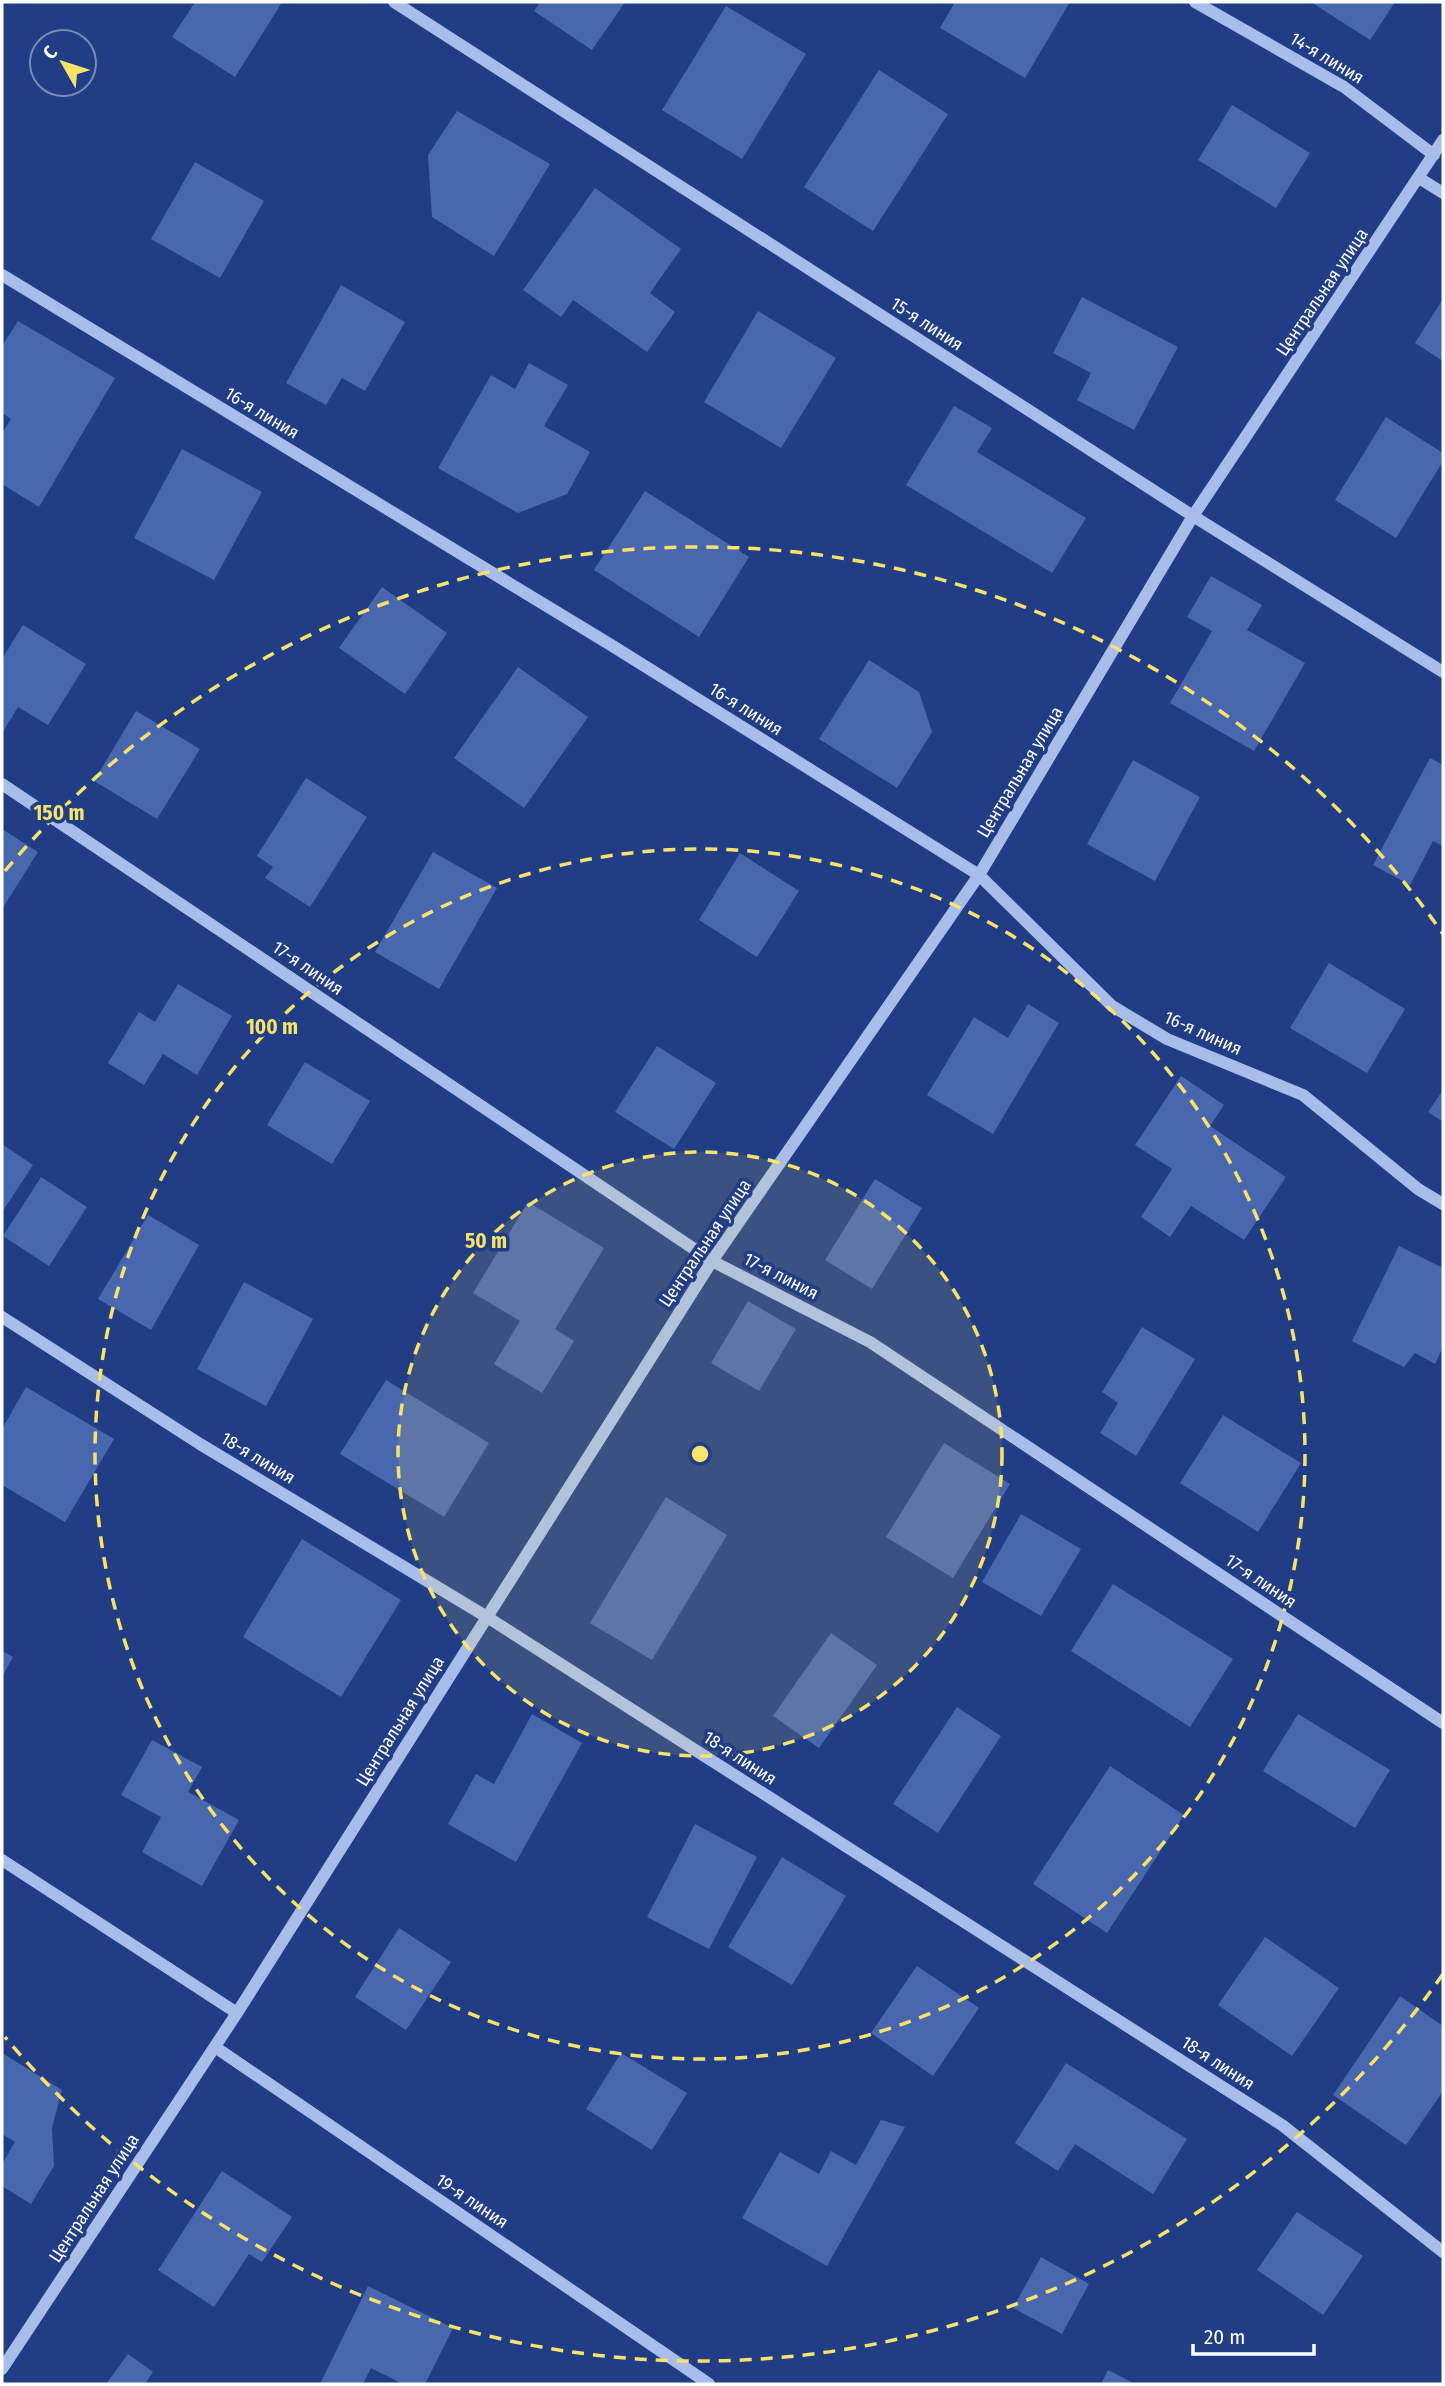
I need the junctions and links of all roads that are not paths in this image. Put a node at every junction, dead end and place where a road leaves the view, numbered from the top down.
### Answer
1 (394, 2) edge
2 (1195, 2) edge
3 (1443, 140) edge
4 (1434, 155) junction
5 (1419, 178) junction
6 (1443, 193) edge
7 (2, 275) edge
8 (1193, 516) junction
9 (1443, 672) edge
10 (2, 784) edge
11 (979, 875) junction
12 (1443, 1204) edge
13 (712, 1261) junction
14 (2, 1317) edge
15 (487, 1616) junction
16 (1443, 1723) edge
17 (2, 1860) edge
18 (237, 2013) junction
19 (215, 2047) junction
20 (1443, 2252) edge
21 (2, 2369) edge
22 (709, 2384) edge

1 - 8 street, 15-я линия
2 - 4 street, 14-я линия
3 - 4 street, Центральная улица
4 - 5 street, Центральная улица
5 - 6 street
5 - 8 street, Центральная улица
7 - 11 street, 16-я линия
8 - 9 street, 15-я линия
8 - 11 street, Центральная улица
10 - 13 street, 17-я линия
11 - 12 street, 16-я линия
11 - 13 street, Центральная улица
13 - 15 street, Центральная улица
13 - 16 street, 17-я линия
14 - 15 street, 18-я линия
15 - 18 street, Центральная улица
15 - 20 street, 18-я линия
17 - 18 street
18 - 19 street, Центральная улица
19 - 21 street, Центральная улица
19 - 22 street, 19-я линия

